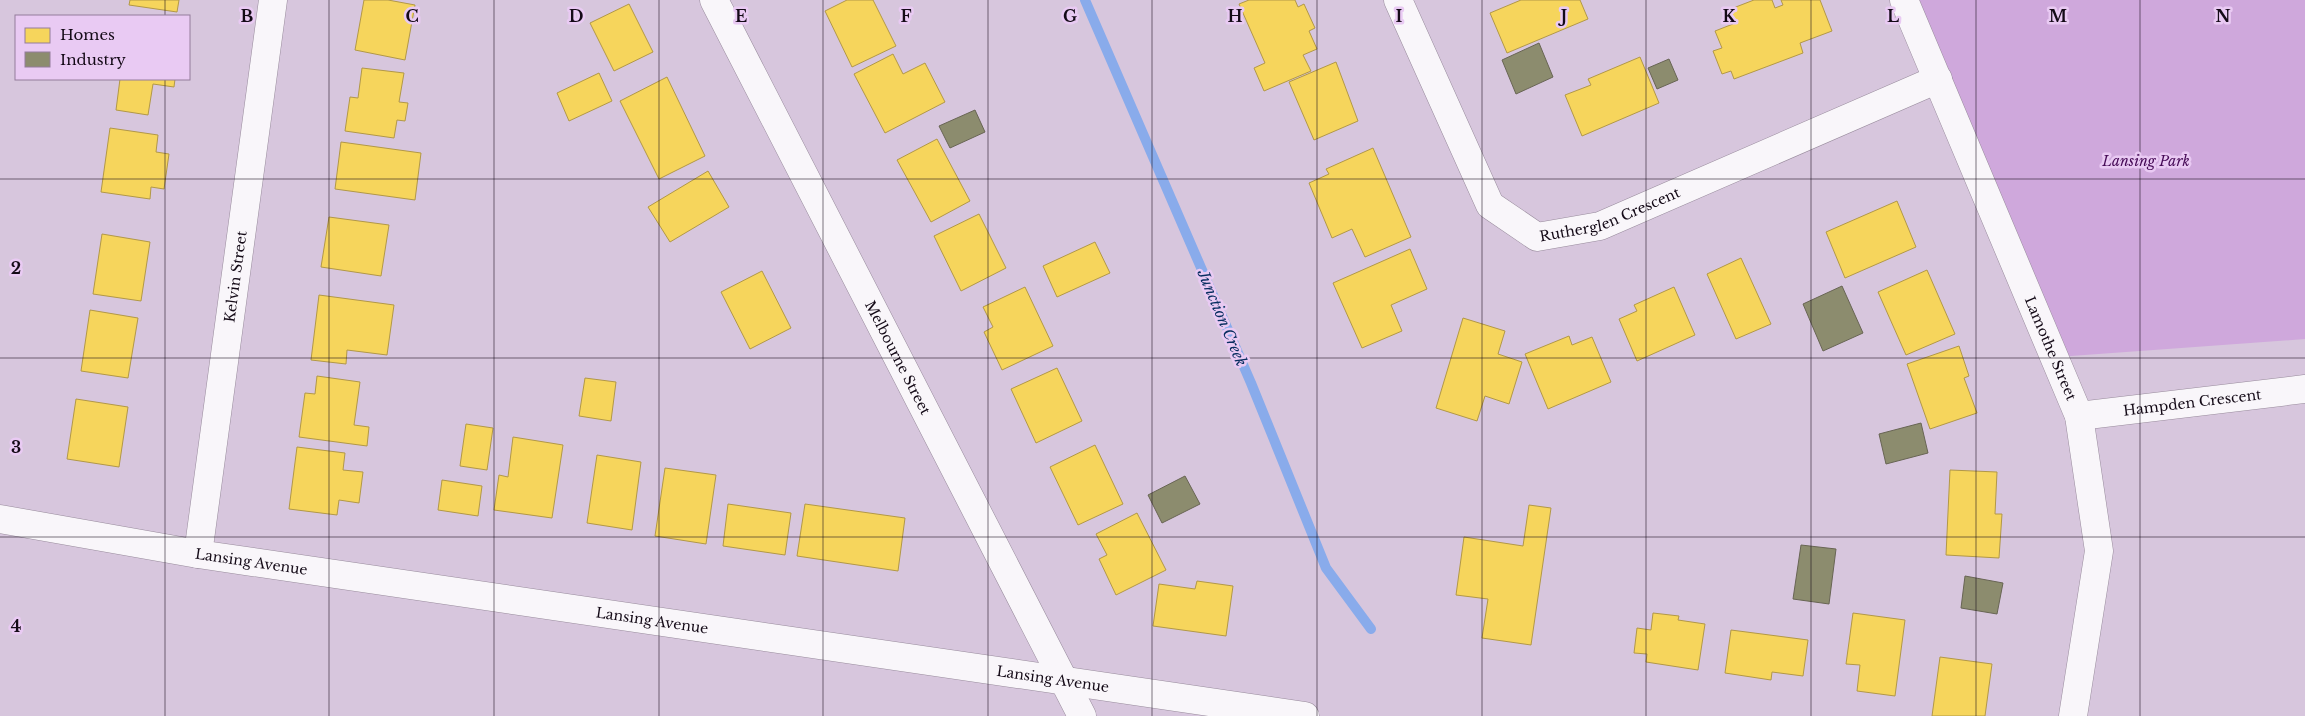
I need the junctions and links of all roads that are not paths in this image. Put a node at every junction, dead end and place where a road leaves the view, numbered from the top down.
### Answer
1 (274, 0) edge
2 (714, 0) edge
3 (1398, 0) edge
4 (1904, 0) edge
5 (1938, 79) junction
6 (2305, 389) edge
7 (2080, 416) junction
8 (0, 519) edge
9 (198, 554) junction
10 (1065, 682) junction
11 (1082, 716) edge
12 (1305, 716) edge
13 (2073, 716) edge

1 - 9 street, Kelvin Street
2 - 10 street, Melbourne Street
3 - 5 street, Rutherglen Crescent
4 - 5 street, Lamothe Street
5 - 7 street, Lamothe Street
6 - 7 street, Hampden Crescent
7 - 13 street, Lamothe Street
8 - 9 street, Lansing Avenue
9 - 10 street, Lansing Avenue
10 - 11 street, Melbourne Street
10 - 12 street, Lansing Avenue

